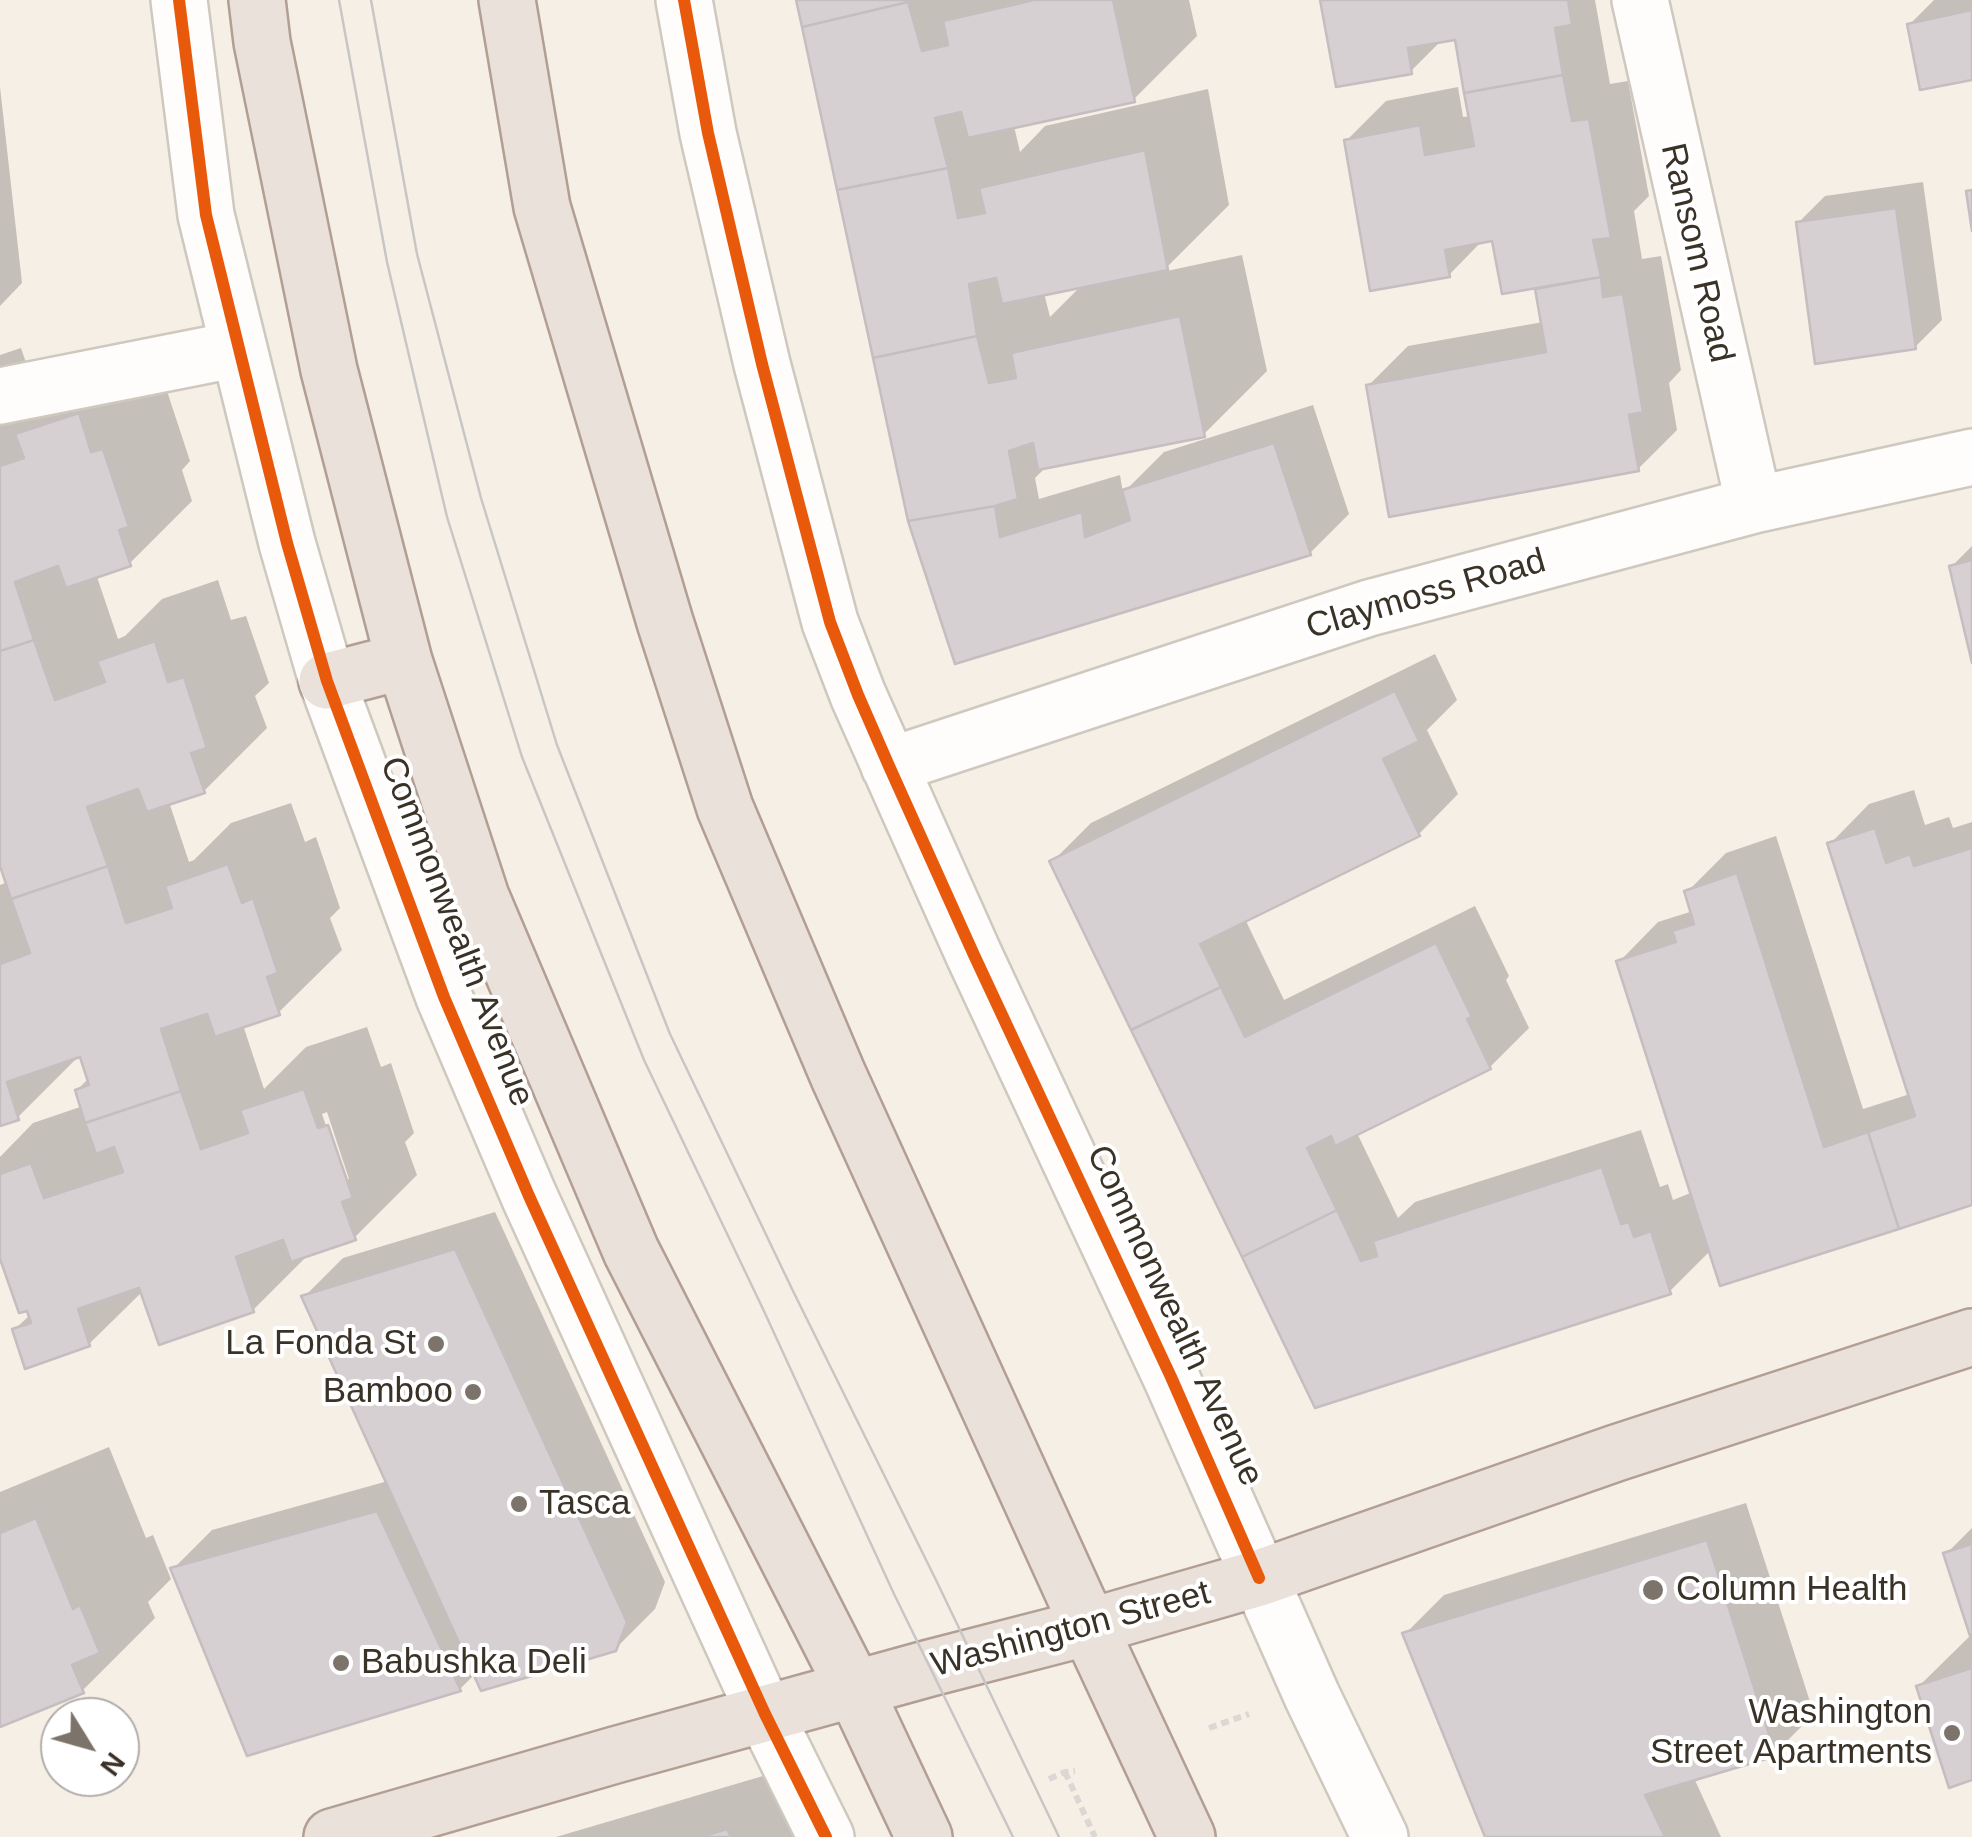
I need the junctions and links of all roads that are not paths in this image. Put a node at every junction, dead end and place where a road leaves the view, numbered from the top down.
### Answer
1 (178, 0) edge
2 (257, 0) edge
3 (506, 0) edge
4 (684, 0) edge
5 (1640, 0) edge
6 (238, 349) junction
7 (0, 396) edge
8 (1972, 457) edge
9 (1754, 505) junction
10 (404, 661) junction
11 (327, 681) junction
12 (889, 766) junction
13 (1972, 1337) edge
14 (1260, 1578) junction
15 (1089, 1627) junction
16 (855, 1690) junction
17 (765, 1714) junction
18 (332, 1837) edge
19 (826, 1837) edge
20 (924, 1837) edge
21 (1187, 1837) edge
22 (1380, 1837) edge

1 - 6 street, Commonwealth Avenue
2 - 10 main road, Commonwealth Avenue
3 - 15 main road
4 - 12 street, Commonwealth Avenue
5 - 9 street, Ransom Road
6 - 7 street
6 - 11 street, Commonwealth Avenue
8 - 9 street, Claymoss Road
9 - 12 street, Claymoss Road
10 - 11 main road
10 - 16 main road, Commonwealth Avenue
11 - 17 street, Commonwealth Avenue
12 - 14 street, Commonwealth Avenue
13 - 14 main road, Washington Street
14 - 15 main road, Washington Street
14 - 22 street, Commonwealth Avenue
15 - 16 main road, Washington Street
15 - 21 main road
16 - 17 main road, Washington Street
16 - 20 main road, Commonwealth Avenue
17 - 18 main road, Washington Street
17 - 19 street, Commonwealth Avenue

